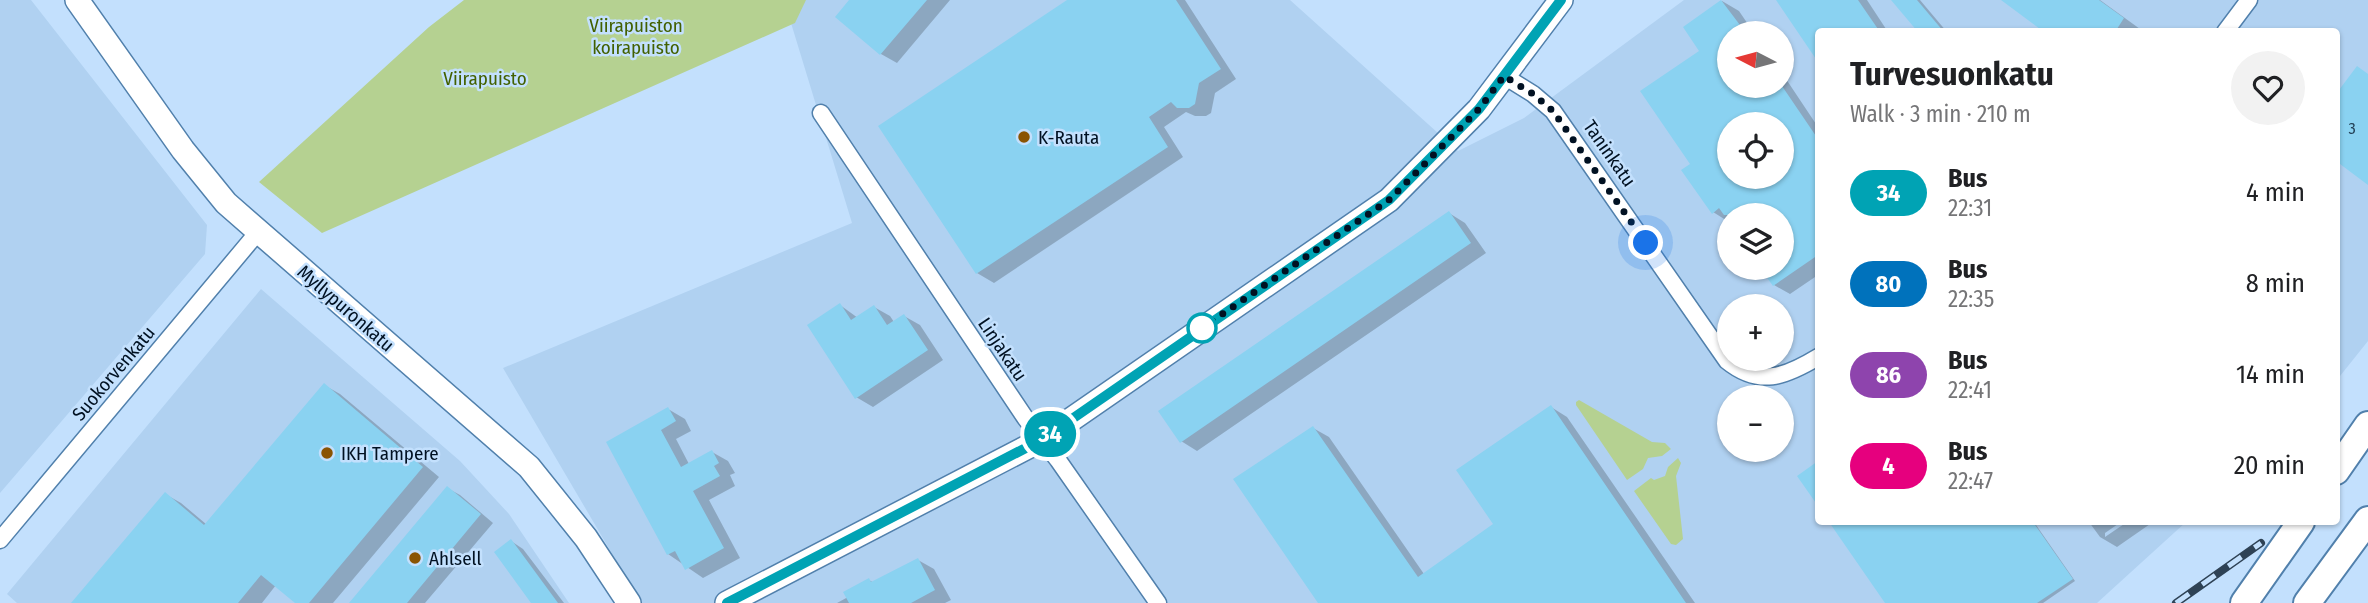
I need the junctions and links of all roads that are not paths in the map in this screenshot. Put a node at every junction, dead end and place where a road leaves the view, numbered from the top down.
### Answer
1 (76, 0) edge
2 (1561, 0) edge
3 (2249, 0) edge
4 (2228, 28) edge
5 (1504, 76) junction
6 (821, 113) dead end
7 (258, 232) junction
8 (1815, 359) edge
9 (2368, 425) edge
10 (1043, 439) junction
11 (2340, 465) edge
12 (2368, 520) edge
13 (2299, 525) edge
14 (0, 540) edge
15 (629, 603) edge
16 (727, 603) edge
17 (1158, 603) edge
18 (2244, 603) edge
19 (2307, 603) edge

1 - 7 main road, Myllypuronkatu
2 - 5 main road
3 - 4 street
5 - 8 street, Taninkatu
5 - 10 main road
6 - 10 street, Linjakatu
7 - 14 street, Suokorvenkatu
7 - 15 main road, Myllypuronkatu
9 - 11 highway
10 - 16 main road
10 - 17 street, Linjakatu
12 - 19 highway
13 - 18 highway

